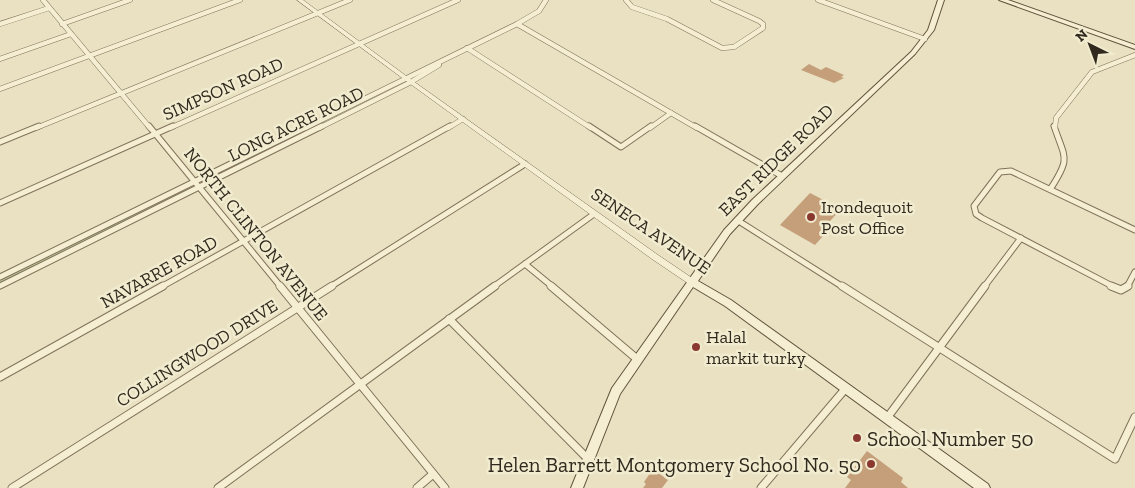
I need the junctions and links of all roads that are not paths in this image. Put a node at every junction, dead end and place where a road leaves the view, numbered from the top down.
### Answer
1 (43, 0) edge
2 (130, 0) edge
3 (240, 0) edge
4 (300, 0) edge
5 (350, 0) edge
6 (458, 0) edge
7 (546, 0) edge
8 (712, 0) edge
9 (818, 0) edge
10 (941, 0) edge
11 (1002, 0) edge
12 (626, 1) edge
13 (49, 8) junction
14 (318, 13) junction
15 (0, 24) edge
16 (62, 24) junction
17 (518, 24) junction
18 (71, 34) junction
19 (925, 39) junction
20 (359, 44) junction
21 (1135, 47) edge
22 (467, 48) junction
23 (1135, 55) edge
24 (89, 56) junction
25 (0, 59) edge
26 (408, 80) junction
27 (0, 89) edge
28 (120, 93) junction
29 (671, 113) junction
30 (463, 119) junction
31 (155, 134) junction
32 (0, 142) edge
33 (525, 164) junction
34 (782, 176) junction
35 (194, 182) junction
36 (198, 188) junction
37 (1051, 188) junction
38 (0, 203) edge
39 (594, 214) junction
40 (737, 220) junction
41 (1135, 230) edge
42 (1021, 238) junction
43 (243, 242) junction
44 (525, 264) junction
45 (1135, 272) edge
46 (0, 278) edge
47 (692, 282) junction
48 (0, 286) edge
49 (296, 308) junction
50 (449, 319) junction
51 (940, 348) junction
52 (637, 359) junction
53 (0, 377) edge
54 (359, 384) junction
55 (846, 388) junction
56 (1135, 417) edge
57 (887, 418) junction
58 (588, 459) junction
59 (433, 474) junction
60 (12, 488) edge
61 (218, 488) edge
62 (417, 488) edge
63 (445, 488) edge
64 (576, 488) edge
65 (761, 488) edge
66 (984, 488) edge

1 - 13 street, NORTH CLINTON AVENUE
2 - 16 street
3 - 24 street
4 - 14 street, SENECA AVENUE
5 - 14 street
6 - 20 street, SIMPSON ROAD
7 - 17 street, LONG ACRE ROAD
8 - 12 street
9 - 19 street
10 - 19 main road, EAST RIDGE ROAD
11 - 21 main road
13 - 15 street
13 - 16 street, NORTH CLINTON AVENUE
14 - 20 street, SENECA AVENUE
14 - 28 street
16 - 18 street, NORTH CLINTON AVENUE
17 - 22 street, LONG ACRE ROAD
17 - 29 street
18 - 24 street, NORTH CLINTON AVENUE
18 - 25 street
19 - 34 main road, EAST RIDGE ROAD
20 - 26 street, SENECA AVENUE
20 - 31 street, SIMPSON ROAD
22 - 26 street, LONG ACRE ROAD
22 - 29 street
23 - 37 street
24 - 27 street
24 - 28 street, NORTH CLINTON AVENUE
26 - 30 street, SENECA AVENUE
26 - 35 street, LONG ACRE ROAD
26 - 36 street, LONG ACRE ROAD
28 - 31 street, NORTH CLINTON AVENUE
28 - 32 street
29 - 34 street
30 - 33 street, SENECA AVENUE
30 - 43 street, NAVARRE ROAD
31 - 35 street, NORTH CLINTON AVENUE
31 - 38 street, SIMPSON ROAD
33 - 39 street, SENECA AVENUE
33 - 49 street, COLLINGWOOD DRIVE
34 - 40 main road, EAST RIDGE ROAD
35 - 36 street, NORTH CLINTON AVENUE
35 - 46 street, LONG ACRE ROAD
36 - 43 street, NORTH CLINTON AVENUE
36 - 48 street, LONG ACRE ROAD
37 - 41 street
37 - 42 street
39 - 44 street
39 - 47 street, SENECA AVENUE
40 - 47 main road, EAST RIDGE ROAD
40 - 51 street
42 - 45 street
42 - 51 street
43 - 49 street, NORTH CLINTON AVENUE
43 - 53 street, NAVARRE ROAD
44 - 50 street
44 - 52 street
47 - 52 main road, EAST RIDGE ROAD
47 - 55 main road, SENECA AVENUE
49 - 54 street, NORTH CLINTON AVENUE
49 - 60 street, COLLINGWOOD DRIVE
50 - 54 street
50 - 58 street
51 - 56 street
51 - 57 street
52 - 58 main road, EAST RIDGE ROAD
54 - 59 street, NORTH CLINTON AVENUE
54 - 61 street
55 - 57 main road, SENECA AVENUE
55 - 65 street
57 - 66 main road, SENECA AVENUE
58 - 64 main road, EAST RIDGE ROAD
59 - 62 street
59 - 63 street, NORTH CLINTON AVENUE

